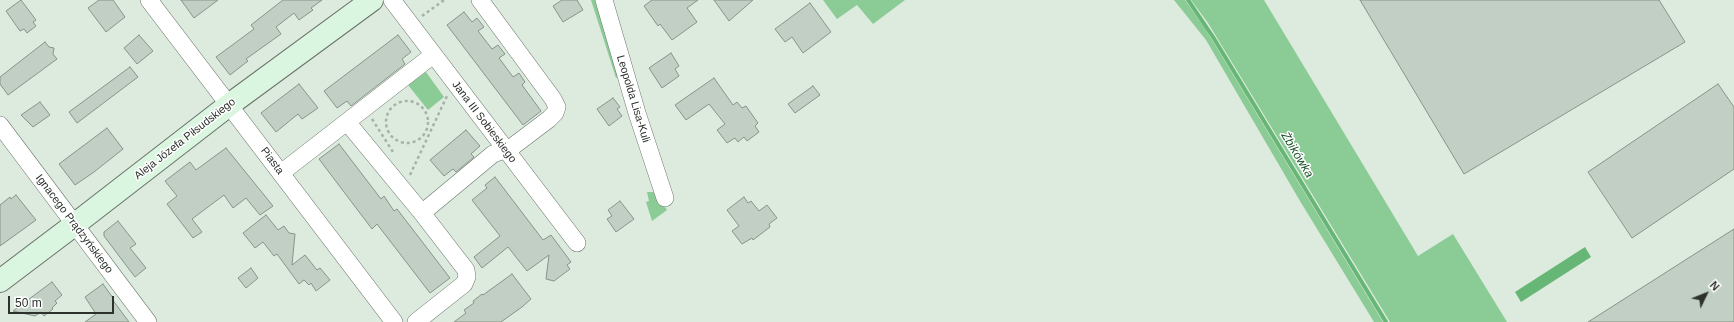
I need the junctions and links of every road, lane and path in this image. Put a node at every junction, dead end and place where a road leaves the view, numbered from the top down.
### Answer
1 (149, 0) edge
2 (372, 0) edge
3 (392, 0) edge
4 (444, 0) edge
5 (480, 0) edge
6 (604, 0) edge
7 (410, 25) junction
8 (433, 55) junction
9 (457, 86) junction
10 (230, 105) junction
11 (364, 108) junction
12 (346, 122) junction
13 (0, 126) edge
14 (390, 133) junction
15 (425, 133) junction
16 (429, 134) junction
17 (384, 138) junction
18 (505, 149) junction
19 (396, 157) dead end
20 (407, 172) dead end
21 (281, 173) junction
22 (665, 198) dead end
23 (422, 213) junction
24 (74, 226) junction
25 (577, 243) dead end
26 (0, 281) edge
27 (148, 322) edge
28 (394, 322) edge
29 (416, 322) edge

1 - 10 street, Piasta
2 - 10 street, Aleja Józefa Piłsudskiego
3 - 7 street, Jana III Sobieskiego
4 - 7 path
5 - 18 street
6 - 22 street, Leopolda Lisa-Kuli
7 - 8 street, Jana III Sobieskiego
8 - 9 street, Jana III Sobieskiego
8 - 11 street
9 - 16 path
9 - 18 street, Jana III Sobieskiego
10 - 21 street, Piasta
10 - 24 street, Aleja Józefa Piłsudskiego
11 - 12 street
11 - 17 path
12 - 21 street
12 - 23 street
13 - 24 street, Ignacego Prądzyńskiego
14 - 15 path
14 - 15 path
14 - 17 path
15 - 16 path
16 - 20 path
17 - 19 path
18 - 23 street
18 - 25 street, Jana III Sobieskiego
21 - 28 street, Piasta
23 - 29 street
24 - 26 street, Aleja Józefa Piłsudskiego
24 - 27 street, Ignacego Prądzyńskiego

